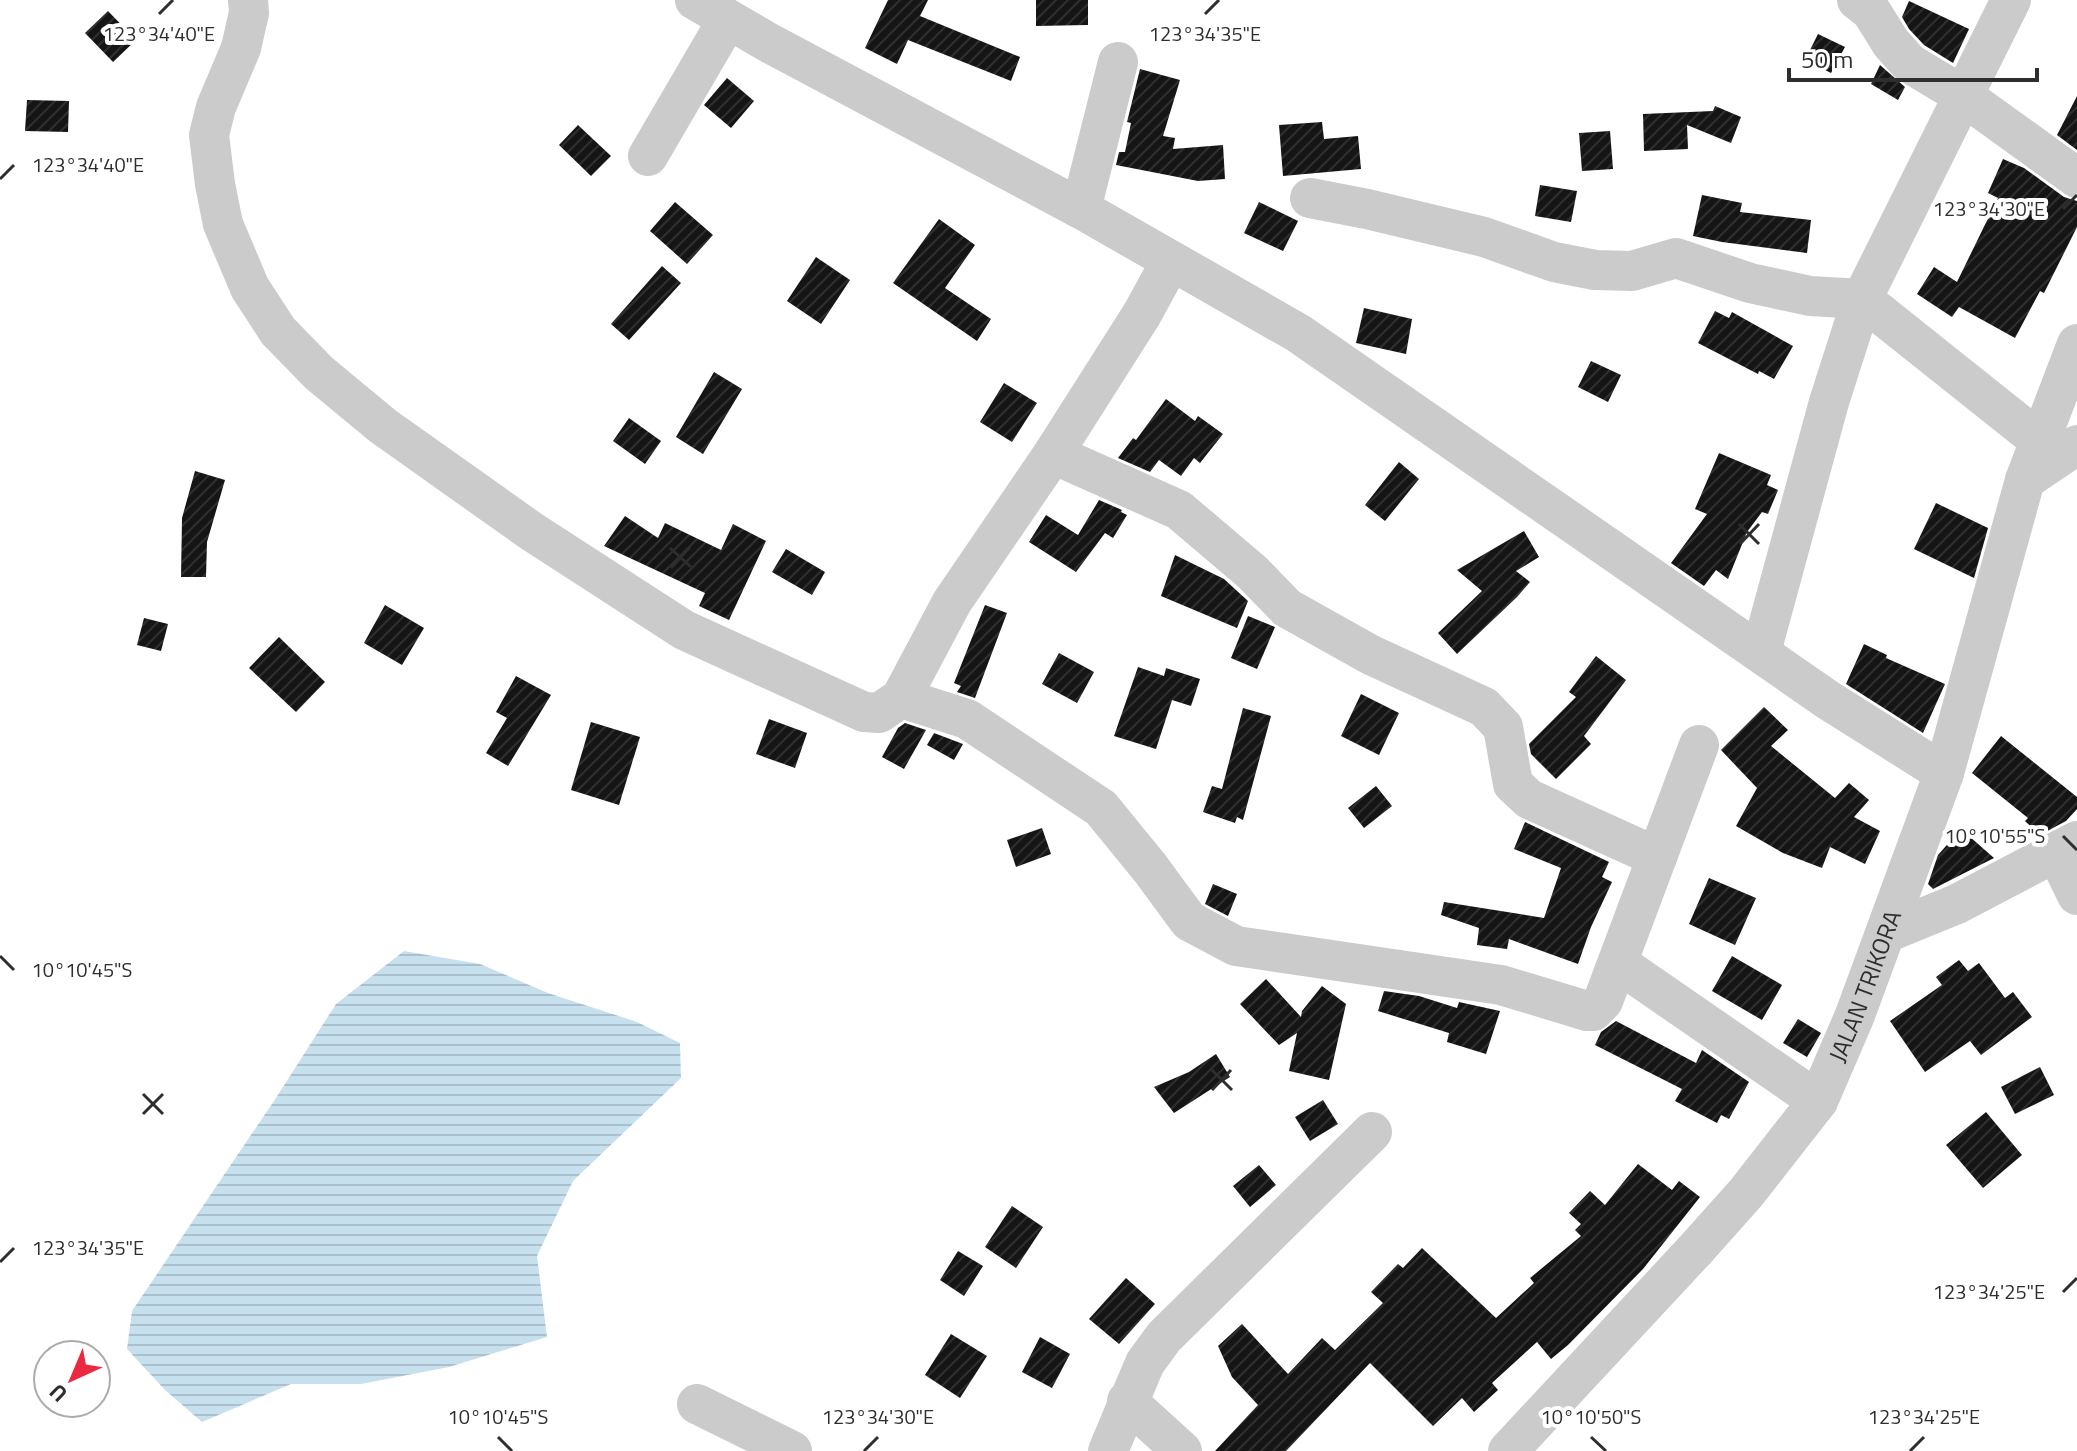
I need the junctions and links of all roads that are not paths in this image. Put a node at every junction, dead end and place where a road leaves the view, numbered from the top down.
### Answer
1 (248, 0) edge
2 (1857, 0) edge
3 (2011, 0) edge
4 (711, 9) edge
5 (1118, 62) dead end
6 (1962, 95) junction
7 (648, 156) dead end
8 (2077, 178) edge
9 (1310, 198) dead end
10 (1081, 209) junction
11 (1171, 261) junction
12 (1862, 299) junction
13 (2077, 344) edge
14 (2058, 443) edge
15 (1053, 454) junction
16 (1761, 652) junction
17 (901, 698) junction
18 (1699, 745) dead end
19 (1944, 773) junction
20 (2067, 847) edge
21 (1657, 857) junction
22 (2077, 895) edge
23 (1886, 933) junction
24 (1618, 963) junction
25 (1818, 1101) junction
26 (1372, 1132) dead end
27 (1127, 1401) junction
28 (697, 1404) dead end
29 (792, 1451) edge
30 (1108, 1451) edge
31 (1182, 1451) edge
32 (1508, 1451) edge

1 - 17 street
2 - 6 street
3 - 6 street
4 - 7 street
4 - 10 street
5 - 10 street
6 - 8 street
6 - 12 street
9 - 12 street
10 - 11 street
11 - 15 street
11 - 16 street
12 - 14 street
12 - 16 street
13 - 14 street, JALAN TRIKORA
14 - 19 street, JALAN TRIKORA
15 - 17 street
15 - 21 street
16 - 19 street
17 - 24 street
18 - 21 street
19 - 23 street, JALAN TRIKORA
20 - 22 street
20 - 23 street
21 - 24 street
23 - 25 street, JALAN TRIKORA
24 - 25 street
25 - 32 street, JALAN TRIKORA
26 - 27 street
27 - 30 street
27 - 31 street
28 - 29 street

